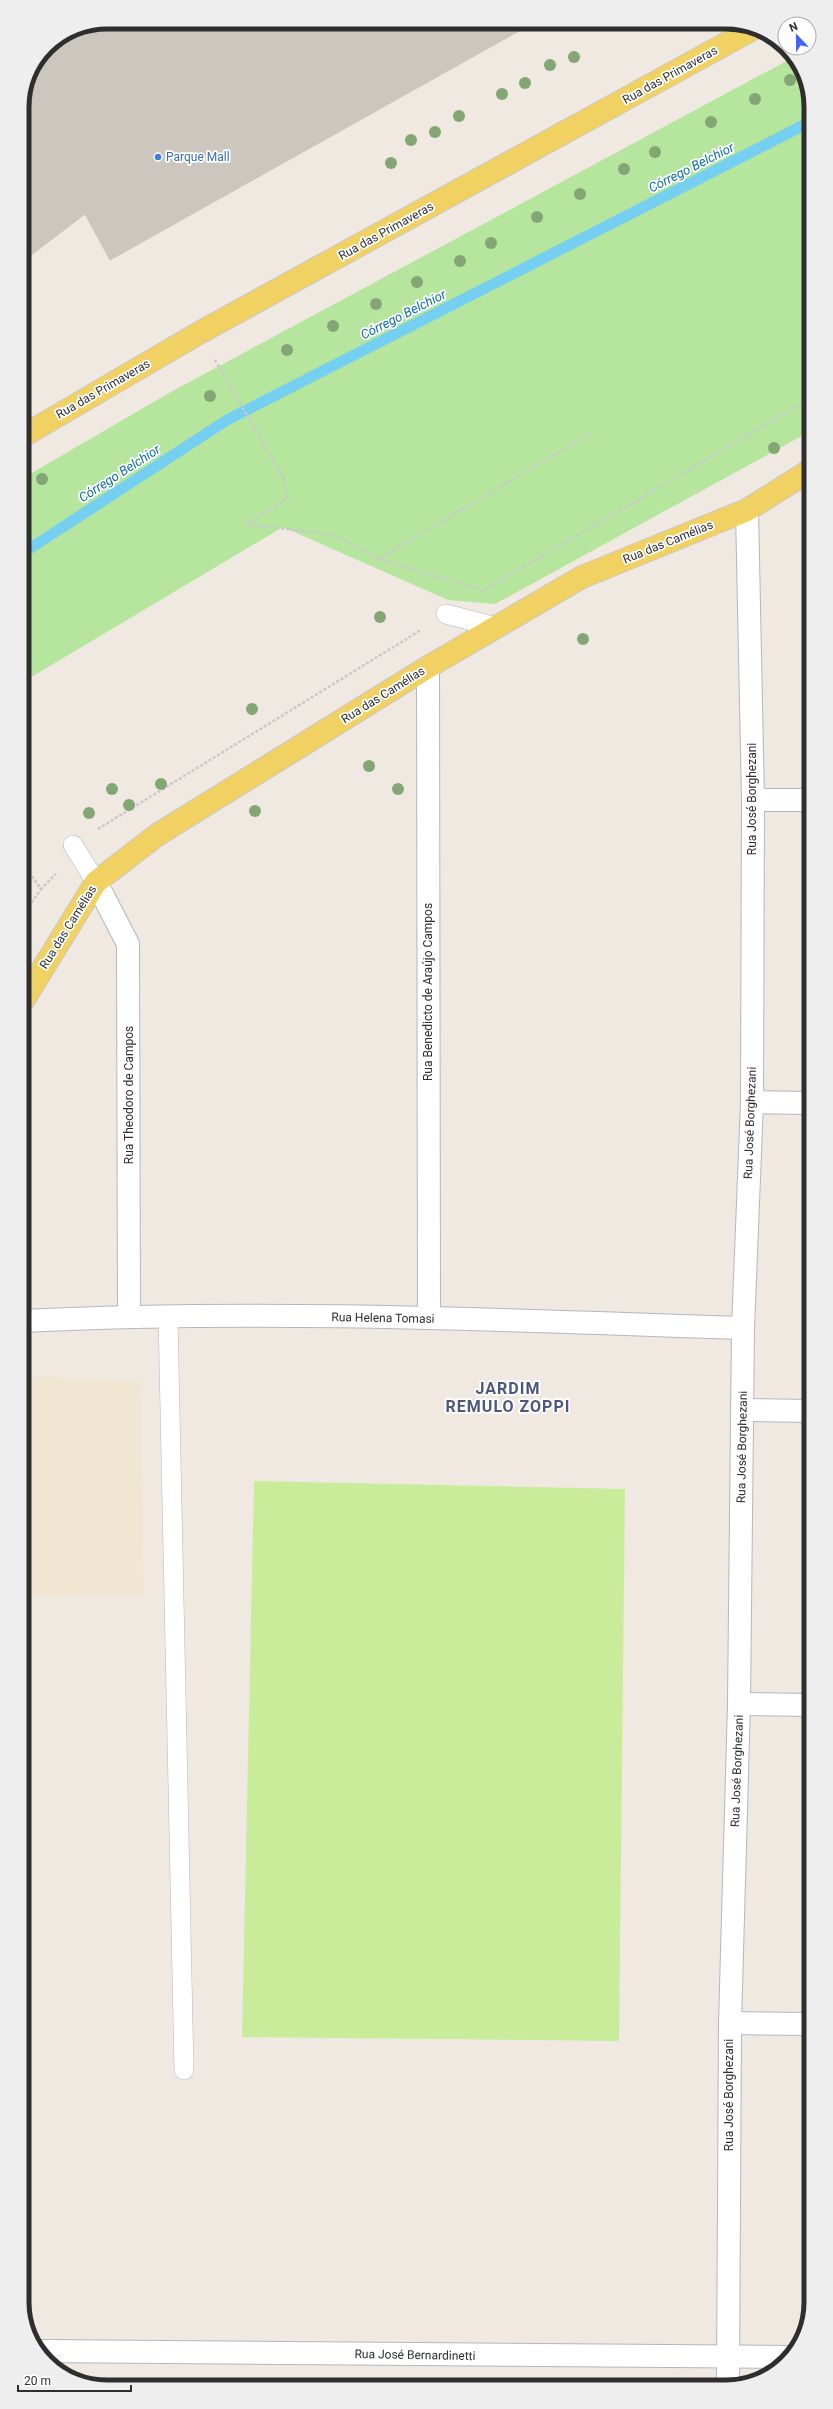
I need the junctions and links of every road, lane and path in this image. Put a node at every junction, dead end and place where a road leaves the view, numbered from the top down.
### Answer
1 (747, 32) edge
2 (225, 378) dead end
3 (29, 432) edge
4 (593, 432) dead end
5 (804, 474) edge
6 (747, 510) junction
7 (379, 559) junction
8 (482, 590) dead end
9 (446, 614) dead end
10 (496, 627) junction
11 (428, 667) junction
12 (753, 800) junction
13 (804, 800) edge
14 (76, 849) joint
15 (29, 872) edge
16 (96, 882) junction
17 (41, 889) junction
18 (29, 906) edge
19 (29, 991) edge
20 (752, 1102) junction
21 (804, 1103) edge
22 (129, 1316) junction
23 (168, 1316) junction
24 (429, 1318) junction
25 (29, 1321) edge
26 (743, 1328) junction
27 (743, 1410) junction
28 (804, 1411) edge
29 (739, 1704) junction
30 (804, 1705) edge
31 (730, 2023) junction
32 (804, 2024) edge
33 (184, 2070) dead end
34 (46, 2351) edge
35 (781, 2357) edge
36 (727, 2358) junction
37 (728, 2380) edge

1 - 3 main road, Rua das Primaveras
2 - 7 path
4 - 7 path
5 - 6 main road, Rua das Camélias
6 - 10 main road, Rua das Camélias
6 - 12 street, Rua José Borghezani
7 - 8 path
9 - 10 lane
10 - 11 main road, Rua das Camélias
11 - 16 main road, Rua das Camélias
11 - 24 street, Rua Benedicto de Araújo Campos
12 - 13 street
12 - 20 street, Rua José Borghezani
14 - 16 lane
14 - 17 path
15 - 17 path
16 - 19 main road, Rua das Camélias
16 - 22 street, Rua Theodoro de Campos
17 - 18 path
20 - 21 street
20 - 26 street, Rua José Borghezani
22 - 23 street, Rua Helena Tomasi
22 - 25 street, Rua Helena Tomasi
23 - 24 street, Rua Helena Tomasi
23 - 33 lane
24 - 26 street, Rua Helena Tomasi
26 - 27 street, Rua José Borghezani
27 - 28 street
27 - 29 street, Rua José Borghezani
29 - 30 street
29 - 31 street, Rua José Borghezani
31 - 32 street
31 - 36 street, Rua José Borghezani
34 - 36 street, Rua José Bernardinetti
35 - 36 street, Rua José Bernardinetti
36 - 37 street, Rua José Borghezani

